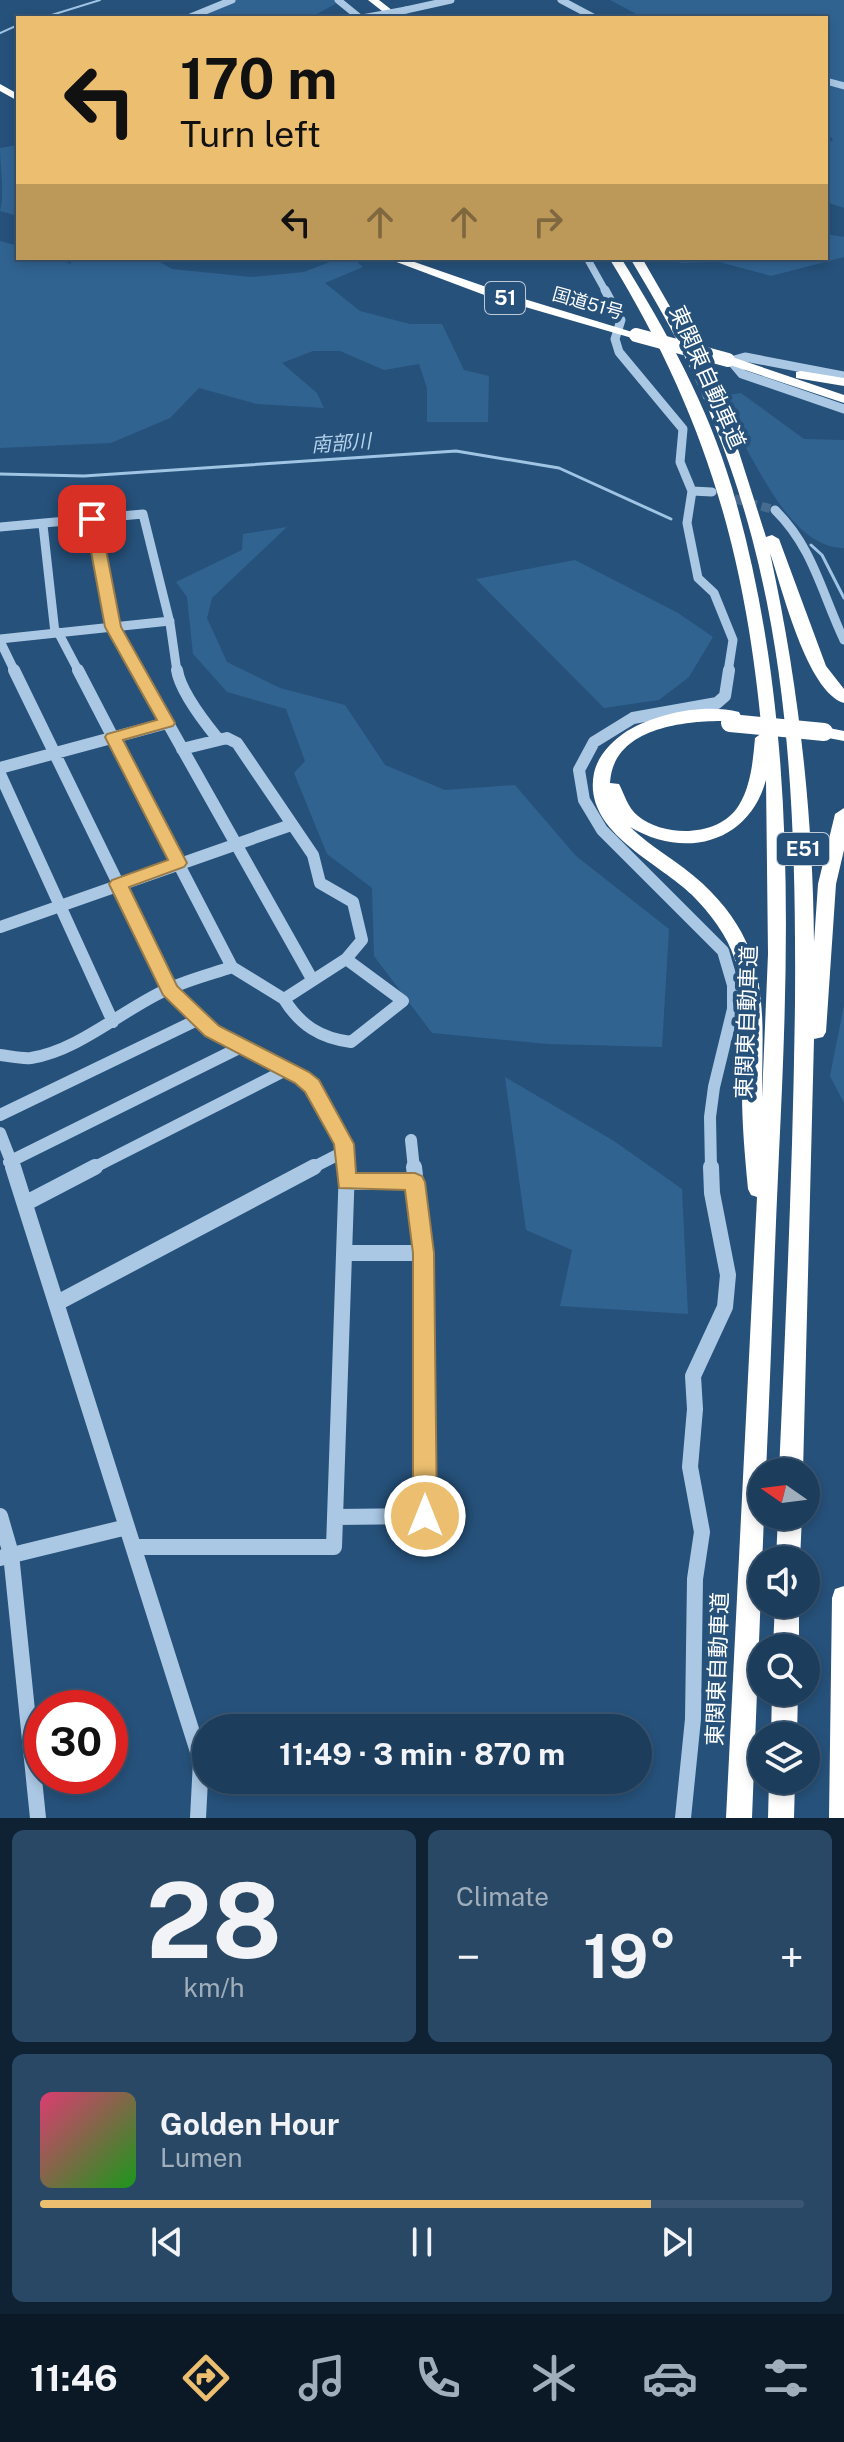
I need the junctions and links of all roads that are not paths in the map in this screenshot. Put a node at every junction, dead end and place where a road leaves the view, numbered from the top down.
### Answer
1 (232, 0) edge
2 (338, 0) edge
3 (451, 0) edge
4 (561, 0) edge
5 (368, 2) edge
6 (193, 16) edge
7 (358, 16) edge
8 (372, 16) edge
9 (393, 16) edge
10 (591, 16) edge
11 (398, 260) edge
12 (588, 260) edge
13 (616, 260) edge
14 (637, 260) edge
15 (620, 331) junction
16 (730, 360) junction
17 (764, 367) junction
18 (844, 379) edge
19 (794, 381) junction
20 (844, 390) edge
21 (844, 399) edge
22 (844, 409) edge
23 (746, 487) junction
24 (692, 491) junction
25 (712, 492) tunnel mouth
26 (775, 510) tunnel mouth
27 (92, 519) junction
28 (43, 525) junction
29 (0, 527) edge
30 (170, 621) junction
31 (113, 627) junction
32 (56, 632) junction
33 (0, 640) edge
34 (844, 640) edge
35 (762, 665) junction
36 (844, 698) edge
37 (732, 720) junction
38 (167, 723) junction
39 (844, 727) edge
40 (825, 729) junction
41 (844, 736) edge
42 (113, 737) junction
43 (218, 739) junction
44 (182, 749) junction
45 (54, 753) junction
46 (1, 779) edge
47 (844, 814) edge
48 (291, 825) junction
49 (235, 843) junction
50 (178, 863) junction
51 (118, 884) junction
52 (60, 905) junction
53 (0, 927) edge
54 (346, 959) junction
55 (232, 967) junction
56 (312, 979) junction
57 (169, 988) junction
58 (284, 999) junction
59 (199, 1019) junction
60 (113, 1022) junction
61 (241, 1047) junction
62 (0, 1055) edge
63 (286, 1070) junction
64 (0, 1115) edge
65 (1, 1138) edge
66 (411, 1140) dead end
67 (345, 1151) junction
68 (9, 1162) junction
69 (346, 1182) junction
70 (415, 1182) junction
71 (26, 1203) junction
72 (800, 1241) junction
73 (344, 1253) junction
74 (424, 1253) junction
75 (764, 1259) junction
76 (57, 1303) junction
77 (792, 1458) edge
78 (0, 1516) edge
79 (335, 1517) junction
80 (127, 1527) junction
81 (135, 1547) junction
82 (5, 1556) edge
83 (844, 1598) edge
84 (782, 1794) edge
85 (38, 1818) edge
86 (198, 1818) edge
87 (683, 1818) edge
88 (739, 1818) edge
89 (781, 1818) edge
90 (842, 1818) edge

1 - 6 street
2 - 7 street
3 - 8 street, bridge
4 - 10 street
5 - 9 highway
11 - 15 highway, 国道51号 / 51
12 - 15 street
13 - 35 highway, 東関東自動車道 / E51
14 - 23 highway, 東関東自動車道 / E51
15 - 16 highway, 国道51号 / 51, bridge
15 - 24 street
16 - 17 highway, 国道51号 / 51
16 - 18 street
16 - 19 highway, 国道51号 / 51
16 - 22 street
17 - 18 highway, 国道51号 / 51
17 - 20 highway
19 - 20 highway
19 - 21 highway, 国道51号 / 51
23 - 36 highway
23 - 72 highway, 東関東自動車道 / E51
24 - 25 street
24 - 87 street
26 - 34 street
27 - 28 street
27 - 30 street
27 - 31 street
28 - 29 street
28 - 32 street
30 - 31 street
30 - 43 street
31 - 32 street
31 - 38 street
32 - 33 street
32 - 42 street
33 - 45 street
35 - 37 highway
35 - 75 highway, 東関東自動車道 / E51
37 - 40 highway, bridge
37 - 75 highway
38 - 42 street
38 - 44 street
39 - 40 highway
40 - 41 highway
42 - 45 street
42 - 50 street
43 - 44 street
43 - 48 street
44 - 49 street
45 - 46 street
45 - 51 street
46 - 52 street
47 - 72 highway
48 - 49 street
48 - 54 street
49 - 50 street
49 - 56 street
50 - 51 street
50 - 55 street
51 - 52 street
51 - 57 street
52 - 53 street
52 - 60 street
54 - 56 street
54 - 58 street
55 - 57 street
55 - 58 street
56 - 58 street
57 - 59 street
57 - 60 street
59 - 61 street
59 - 64 street
60 - 62 street
61 - 63 street
61 - 68 street
63 - 67 street
63 - 71 street
65 - 68 street
66 - 70 street
67 - 69 street
67 - 76 street
68 - 71 street
69 - 70 street
69 - 73 street
70 - 74 street
71 - 76 street
72 - 77 highway, 東関東自動車道 / E51
73 - 74 street
73 - 79 street
74 - 79 street
75 - 88 highway, 東関東自動車道 / E51
76 - 80 street
78 - 82 street
79 - 81 street
80 - 81 street
80 - 82 street
81 - 86 street
82 - 85 street
83 - 90 highway
84 - 89 highway

